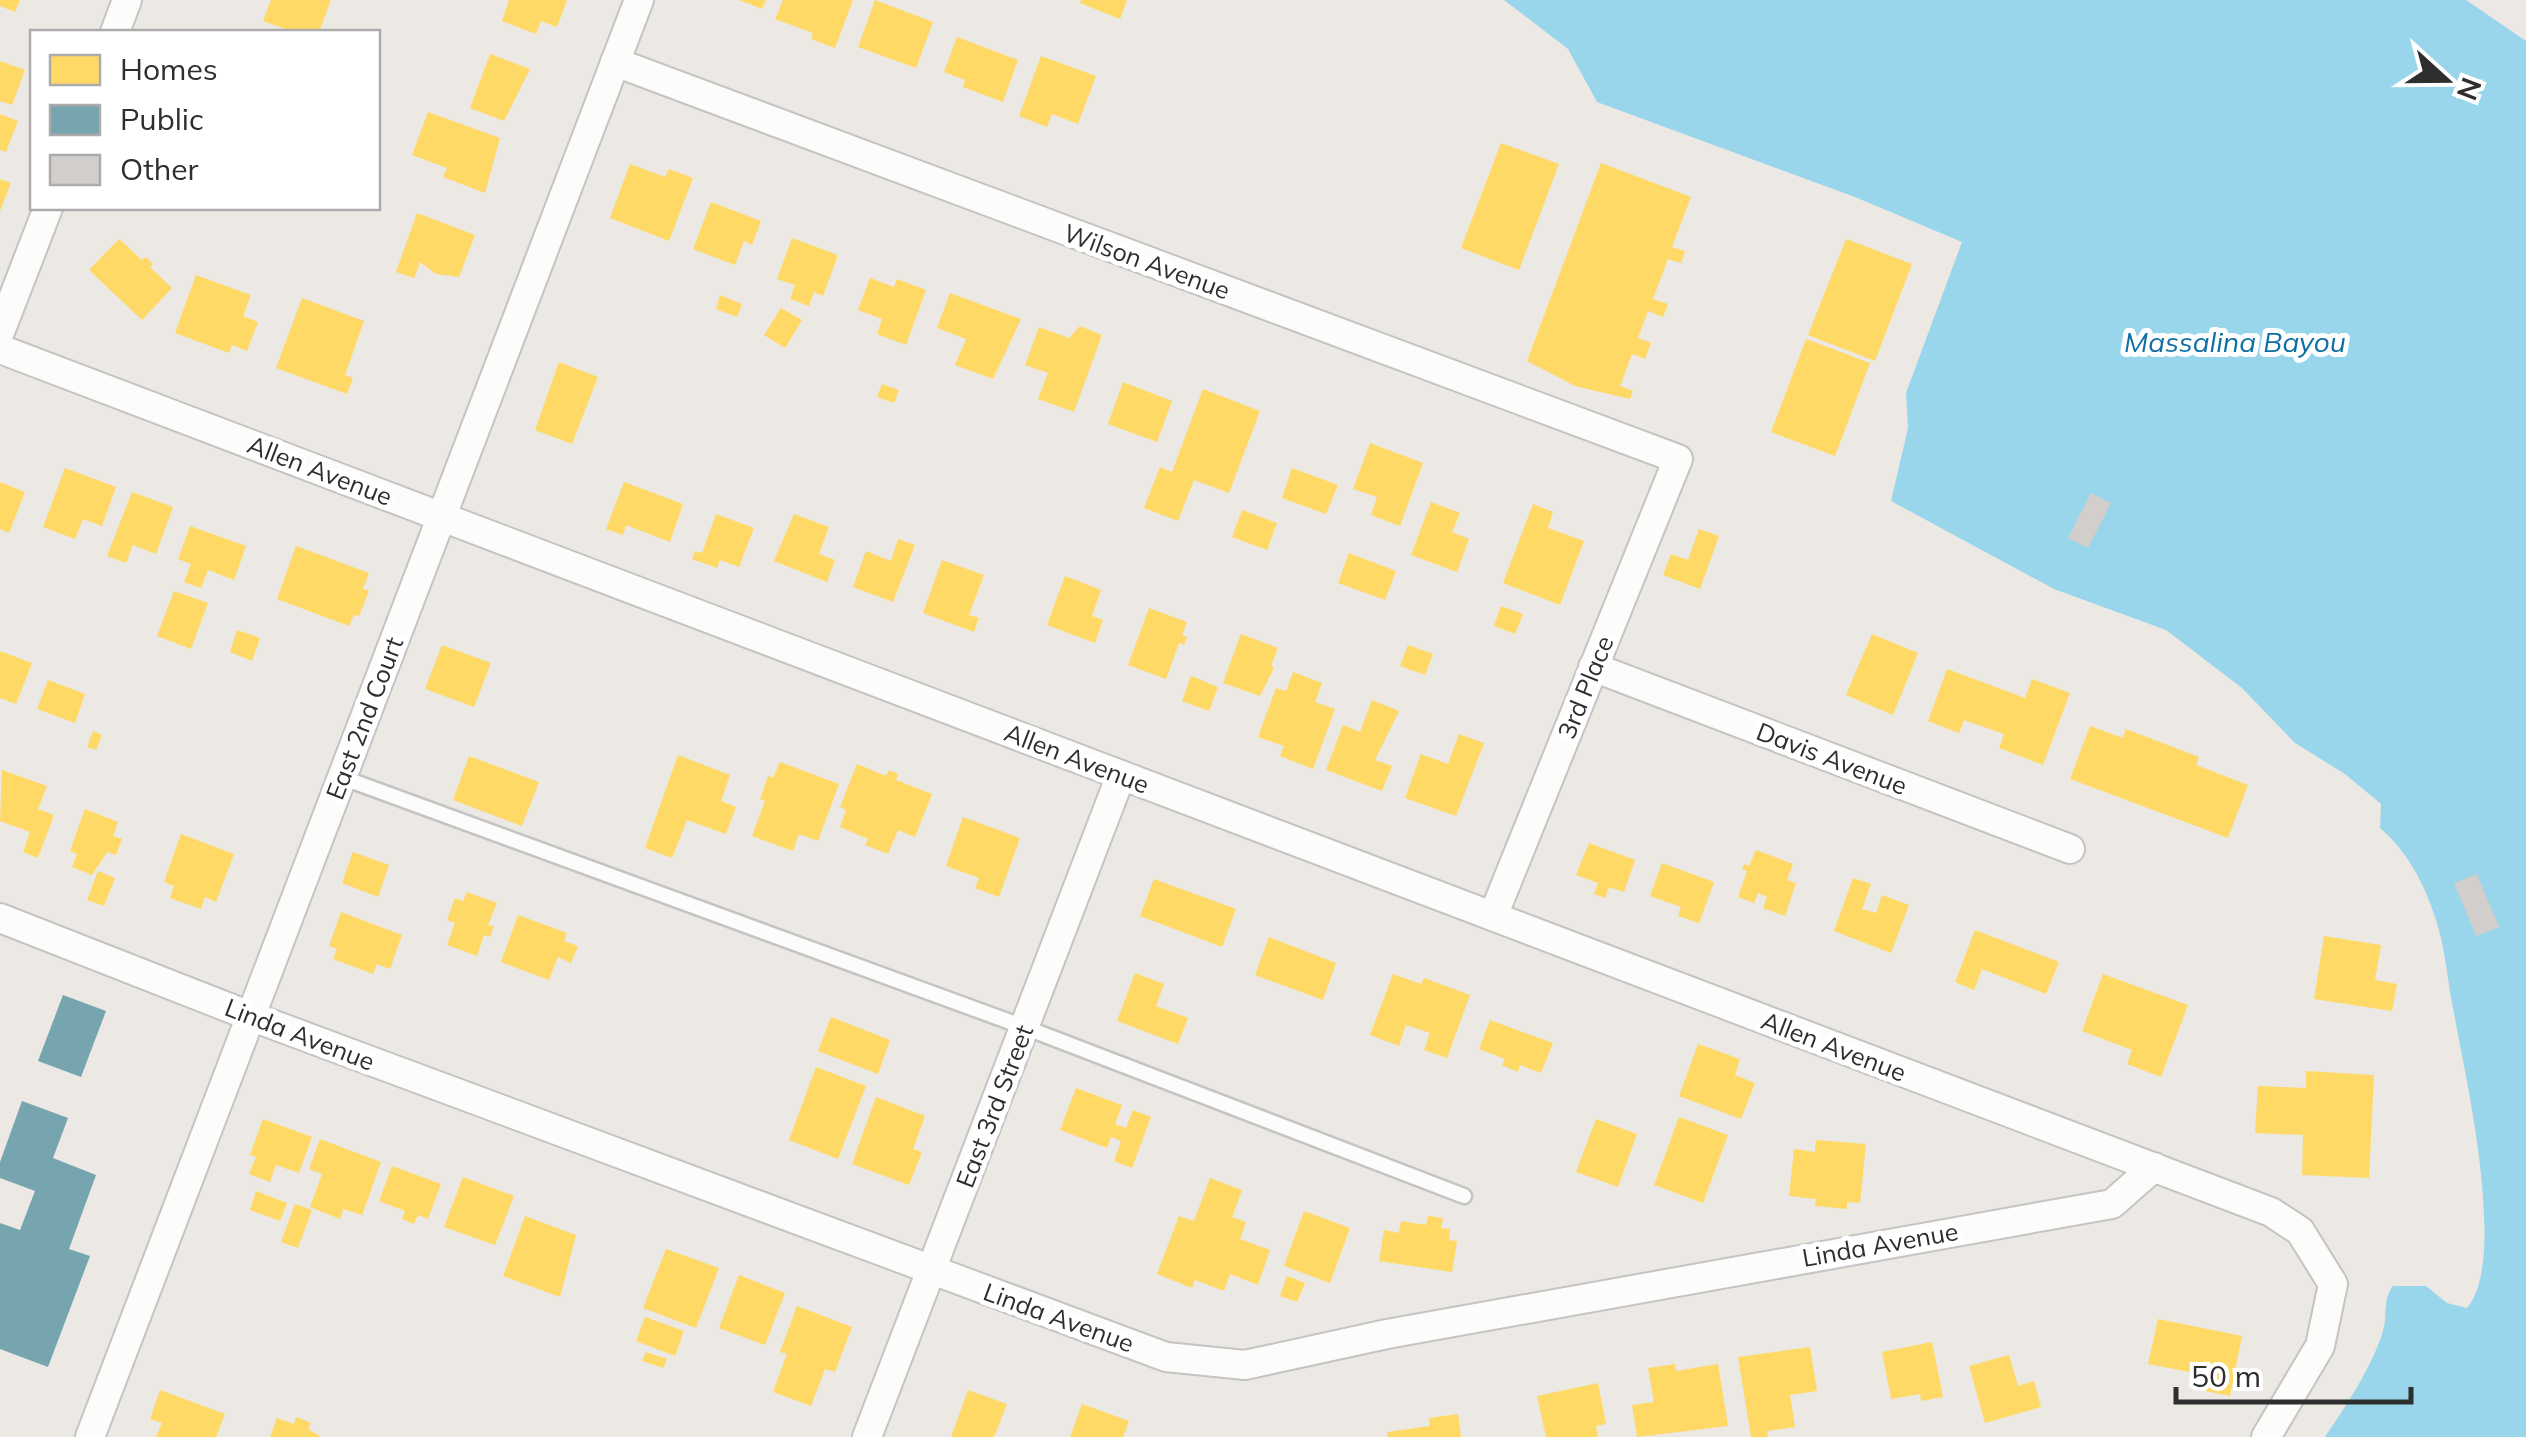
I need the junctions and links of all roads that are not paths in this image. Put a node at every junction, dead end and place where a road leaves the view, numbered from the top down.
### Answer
1 (127, 0) edge
2 (640, 0) edge
3 (116, 30) edge
4 (615, 62) junction
5 (47, 210) edge
6 (0, 332) edge
7 (0, 349) edge
8 (1678, 459) joint
9 (440, 517) junction
10 (1594, 667) junction
11 (1121, 775) junction
12 (342, 777) junction
13 (2070, 848) dead end
14 (1493, 916) junction
15 (0, 918) edge
16 (250, 1016) junction
17 (1024, 1027) junction
18 (2154, 1168) junction
19 (1464, 1196) dead end
20 (931, 1270) junction
21 (90, 1437) edge
22 (868, 1437) edge
23 (2266, 1437) edge

1 - 3 street
2 - 4 street, East 2nd Court
4 - 8 street, Wilson Avenue
4 - 9 street, East 2nd Court
5 - 6 street
7 - 9 street, Allen Avenue
8 - 10 street, 3rd Place
9 - 11 street, Allen Avenue
9 - 12 street, East 2nd Court
10 - 13 street, Davis Avenue
10 - 14 street, 3rd Place
11 - 14 street, Allen Avenue
11 - 17 street, East 3rd Street
12 - 16 street, East 2nd Court
12 - 17 lane
14 - 18 street, Allen Avenue
15 - 16 street, Linda Avenue
16 - 20 street, Linda Avenue
16 - 21 street, East 2nd Court
17 - 19 lane
17 - 20 street, East 3rd Street
18 - 20 street, Linda Avenue
18 - 23 street, Allen Avenue
20 - 22 street, East 3rd Street

